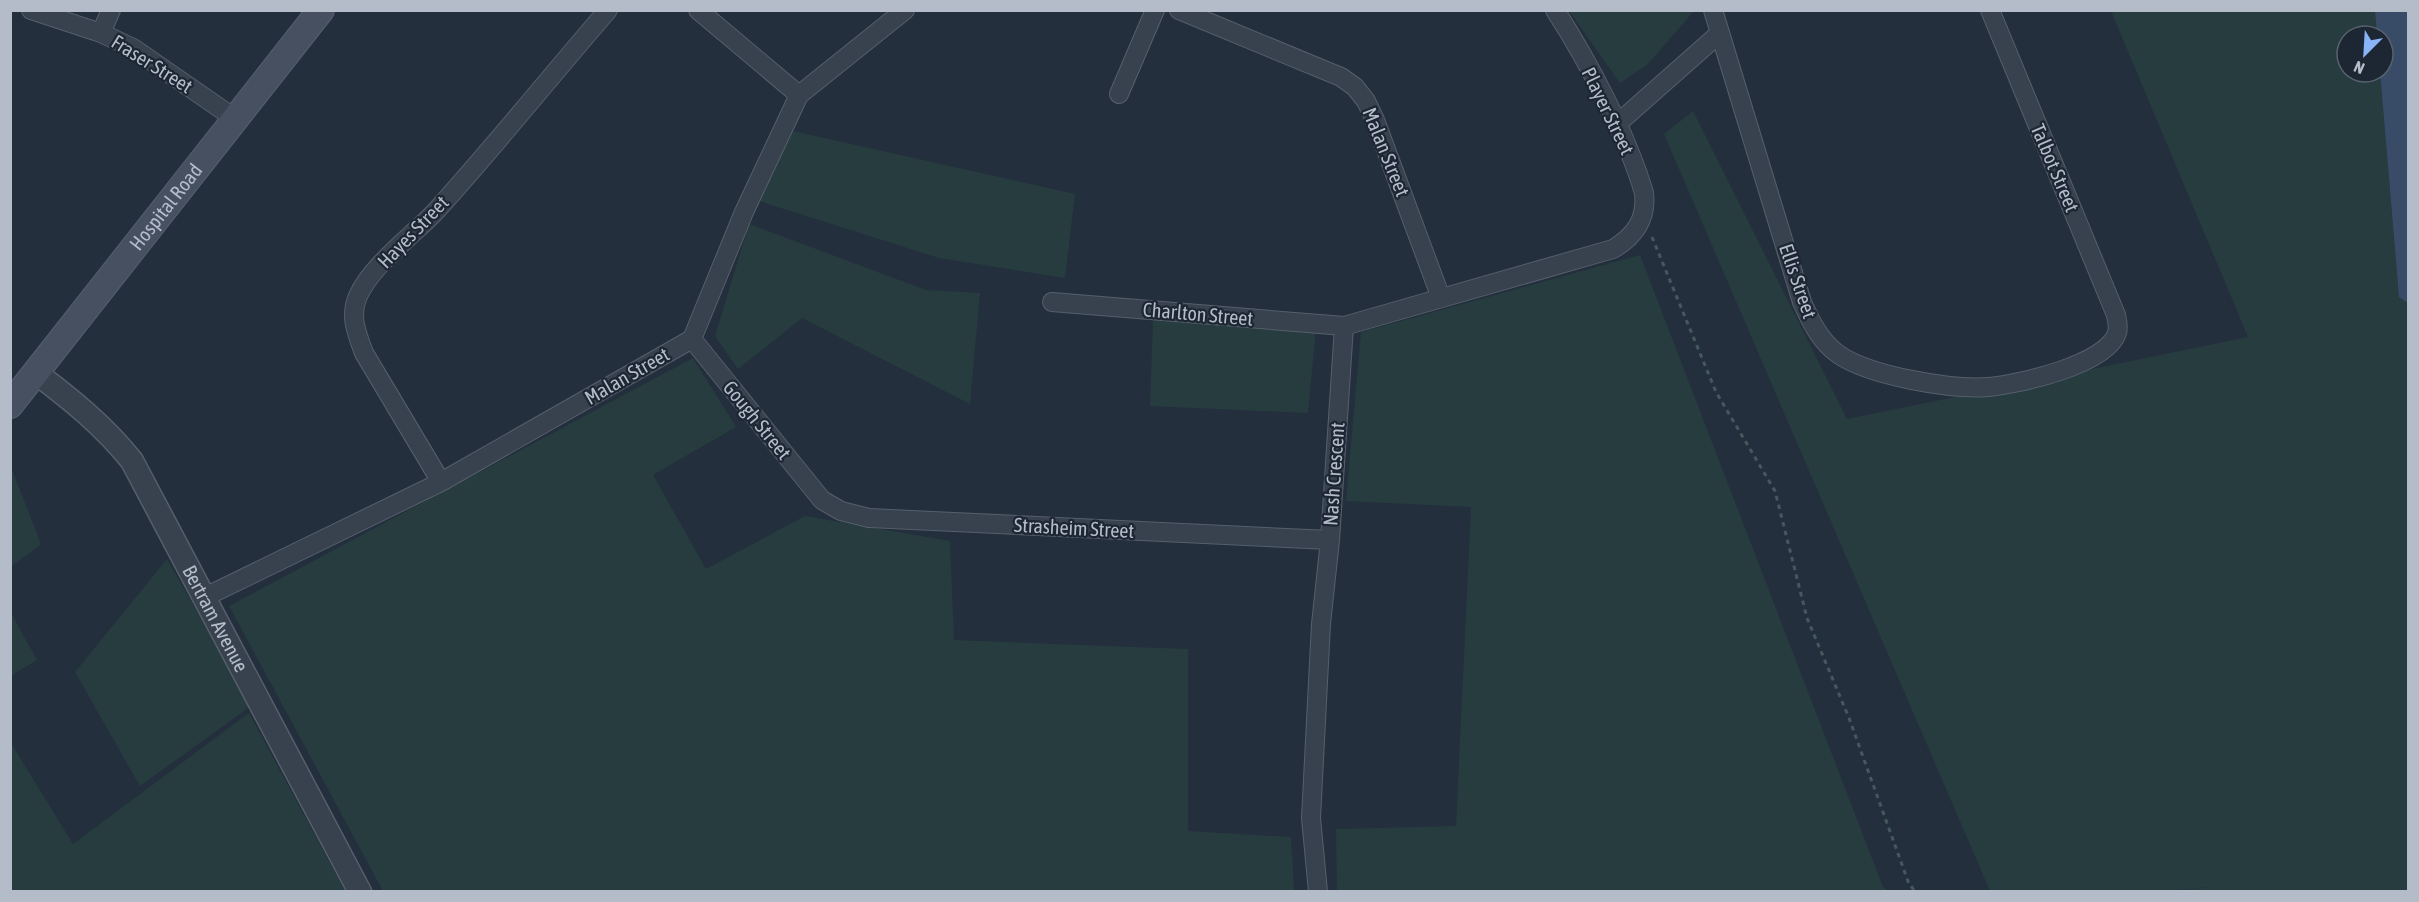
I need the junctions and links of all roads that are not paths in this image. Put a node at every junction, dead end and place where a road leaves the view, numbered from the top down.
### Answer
1 (31, 10) edge
2 (111, 10) edge
3 (321, 10) edge
4 (608, 10) edge
5 (698, 10) edge
6 (905, 10) edge
7 (1155, 10) edge
8 (1179, 10) edge
9 (1555, 10) edge
10 (1713, 10) edge
11 (1990, 10) edge
12 (101, 33) junction
13 (1720, 33) junction
14 (1119, 94) dead end
15 (798, 95) junction
16 (234, 118) junction
17 (1617, 124) junction
18 (1441, 298) junction
19 (1052, 302) dead end
20 (1344, 326) junction
21 (2118, 326) joint
22 (692, 339) junction
23 (36, 373) junction
24 (10, 405) edge
25 (441, 482) junction
26 (822, 500) joint
27 (1330, 540) junction
28 (205, 597) junction
29 (360, 891) edge
30 (1318, 891) edge

1 - 12 street, Fraser Street
2 - 12 street
3 - 16 main road, Hospital Road
4 - 25 street, Hayes Street
5 - 15 street
6 - 15 street, Malan Street
7 - 14 street
8 - 18 street, Malan Street
9 - 17 street, Player Street
10 - 13 street, Ellis Street
11 - 21 street, Talbot Street
12 - 16 street, Fraser Street
13 - 17 street
13 - 21 street, Ellis Street
15 - 22 street, Malan Street
16 - 23 main road, Hospital Road
17 - 18 street, Player Street
18 - 20 street
19 - 20 street, Charlton Street
20 - 27 street, Nash Crescent
22 - 25 street, Malan Street
22 - 26 street, Gough Street
23 - 24 main road, Hospital Road
23 - 28 street, Bertram Avenue
25 - 28 street, Malan Street
26 - 27 street, Strasheim Street
27 - 30 street, Nash Crescent
28 - 29 street, Bertram Avenue

